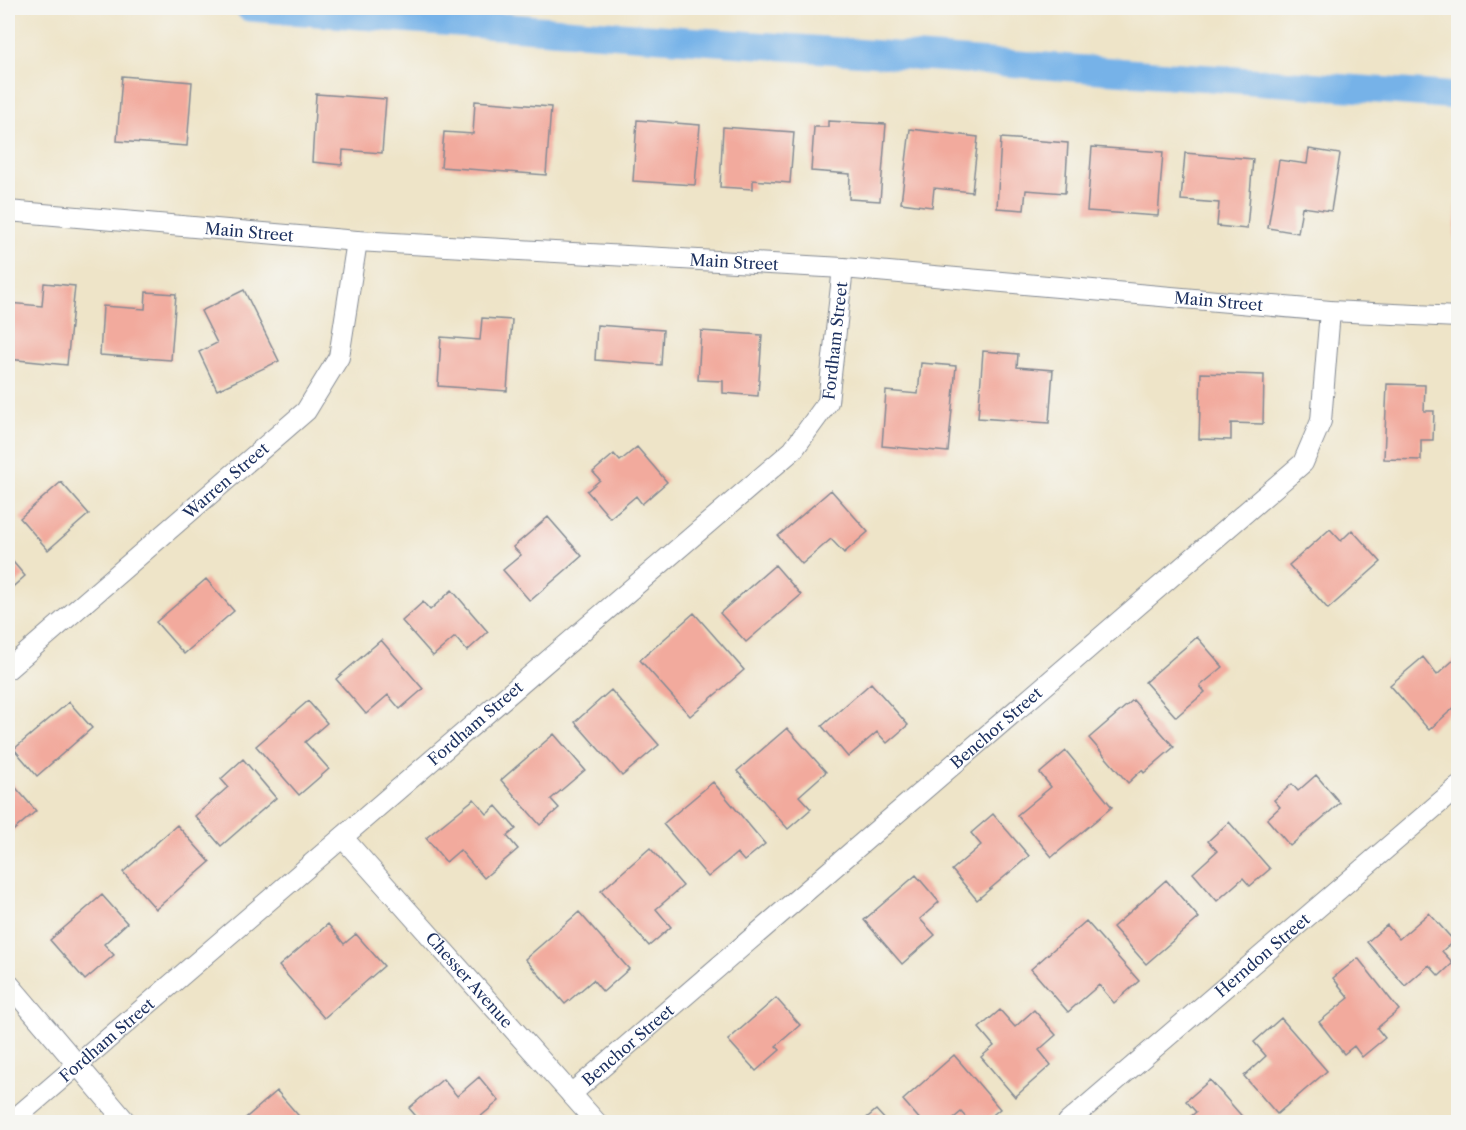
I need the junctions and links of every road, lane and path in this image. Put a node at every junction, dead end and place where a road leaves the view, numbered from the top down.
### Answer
1 (8, 211) edge
2 (357, 241) junction
3 (843, 268) junction
4 (1330, 311) junction
5 (1458, 317) edge
6 (8, 669) edge
7 (1458, 787) edge
8 (343, 838) junction
9 (8, 983) edge
10 (78, 1066) junction
11 (571, 1094) junction
12 (11, 1122) edge
13 (126, 1122) edge
14 (596, 1122) edge
15 (1068, 1122) edge

1 - 2 street, Main Street
2 - 3 street, Main Street
2 - 6 street, Warren Street
3 - 4 street, Main Street
3 - 8 street, Fordham Street
4 - 5 street, Main Street
4 - 11 street, Benchor Street
7 - 15 street, Herndon Street
8 - 10 street, Fordham Street
8 - 11 street, Chesser Avenue
9 - 10 street
10 - 12 street, Fordham Street
10 - 13 street
11 - 14 street, Chesser Avenue

